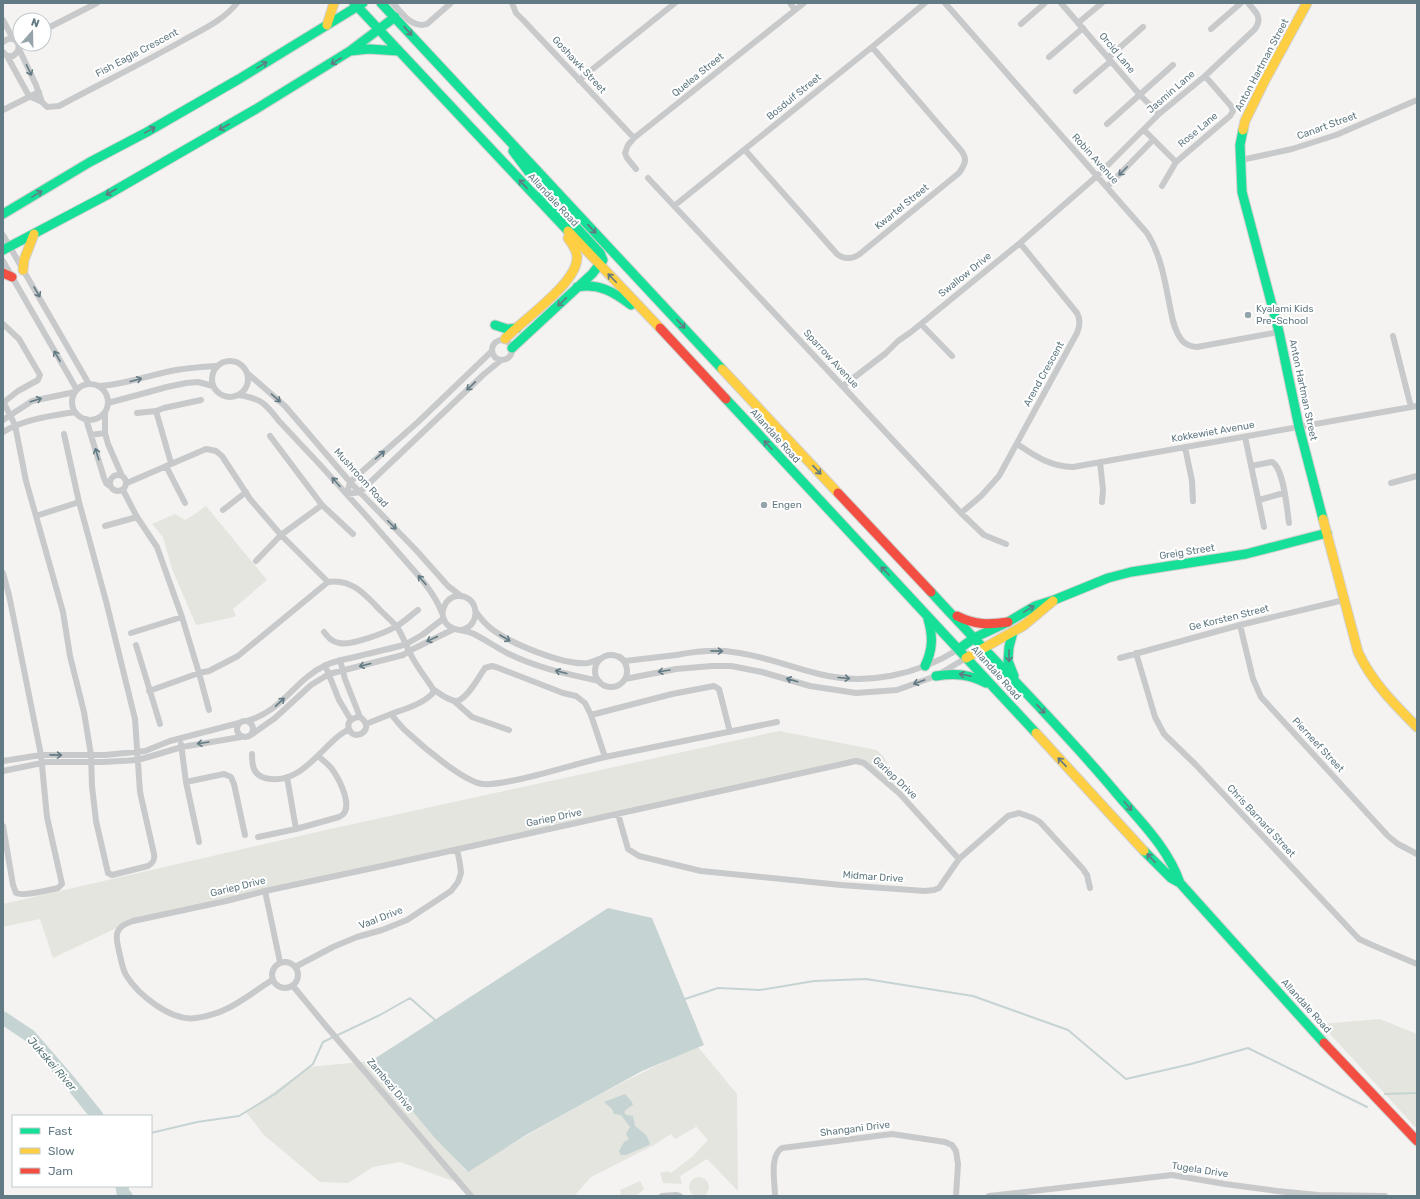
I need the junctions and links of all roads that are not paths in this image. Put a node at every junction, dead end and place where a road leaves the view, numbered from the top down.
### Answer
1 (97, 3) edge
2 (237, 3) edge
3 (334, 3) edge
4 (381, 3) edge
5 (393, 3) edge
6 (451, 3) edge
7 (512, 3) edge
8 (675, 3) edge
9 (790, 3) edge
10 (804, 3) edge
11 (925, 3) edge
12 (945, 3) edge
13 (1045, 3) edge
14 (1061, 3) edge
15 (1102, 3) edge
16 (1241, 3) edge
17 (1248, 3) edge
18 (1308, 3) edge
19 (358, 4) edge
20 (795, 10) junction
21 (395, 17) junction
22 (3, 20) edge
23 (327, 24) junction
24 (1021, 24) dead end
25 (52, 26) edge
26 (1080, 26) junction
27 (1143, 27) dead end
28 (378, 29) junction
29 (1212, 29) dead end
30 (12, 36) edge
31 (12, 39) edge
32 (3, 42) edge
33 (872, 47) junction
34 (15, 52) edge
35 (22, 52) edge
36 (350, 52) junction
37 (399, 52) junction
38 (5, 54) edge
39 (1049, 57) dead end
40 (1109, 60) junction
41 (1173, 65) dead end
42 (1205, 76) junction
43 (579, 80) junction
44 (1076, 91) dead end
45 (39, 92) junction
46 (1140, 95) junction
47 (29, 96) junction
48 (1417, 100) edge
49 (42, 102) junction
50 (3, 110) edge
51 (1159, 114) junction
52 (493, 123) junction
53 (1107, 124) dead end
54 (1144, 130) junction
55 (634, 138) junction
56 (1153, 140) junction
57 (745, 150) junction
58 (1241, 160) junction
59 (1176, 162) junction
60 (636, 169) dead end
61 (1096, 176) junction
62 (648, 178) dead end
63 (1162, 186) dead end
64 (1107, 187) junction
65 (540, 202) junction
66 (674, 206) junction
67 (3, 214) edge
68 (3, 234) edge
69 (34, 234) junction
70 (1020, 244) junction
71 (7, 248) edge
72 (3, 261) edge
73 (600, 265) junction
74 (23, 270) junction
75 (3, 272) edge
76 (12, 277) junction
77 (576, 287) junction
78 (652, 320) junction
79 (3, 324) edge
80 (921, 324) junction
81 (495, 325) dead end
82 (517, 328) junction
83 (1279, 332) junction
84 (1393, 336) dead end
85 (504, 339) junction
86 (512, 348) junction
87 (492, 351) junction
88 (952, 356) dead end
89 (500, 361) junction
90 (217, 366) junction
91 (247, 373) junction
92 (89, 384) junction
93 (98, 386) junction
94 (213, 386) junction
95 (843, 386) junction
96 (76, 391) junction
97 (238, 395) junction
98 (201, 400) dead end
99 (3, 401) edge
100 (108, 404) junction
101 (1414, 406) edge
102 (156, 411) junction
103 (75, 412) junction
104 (105, 412) junction
105 (137, 413) dead end
106 (10, 415) junction
107 (86, 419) junction
108 (3, 420) edge
109 (16, 425) junction
110 (1299, 427) junction
111 (3, 432) edge
112 (105, 433) junction
113 (64, 434) dead end
114 (91, 436) junction
115 (270, 436) dead end
116 (1245, 437) junction
117 (1017, 444) junction
118 (1185, 448) junction
119 (1100, 462) junction
120 (169, 465) junction
121 (1252, 466) junction
122 (122, 476) junction
123 (1417, 476) edge
124 (350, 482) junction
125 (127, 483) junction
126 (1391, 483) dead end
127 (110, 486) junction
128 (123, 490) junction
129 (246, 492) junction
130 (360, 492) junction
131 (1284, 493) junction
132 (347, 494) junction
133 (1259, 500) junction
134 (1194, 501) dead end
135 (79, 502) junction
136 (1102, 502) dead end
137 (185, 503) dead end
138 (322, 505) junction
139 (223, 510) dead end
140 (961, 513) junction
141 (36, 516) junction
142 (137, 517) junction
143 (1289, 523) dead end
144 (105, 526) dead end
145 (1264, 527) dead end
146 (1327, 533) junction
147 (353, 534) dead end
148 (281, 535) junction
149 (1006, 544) dead end
150 (256, 561) dead end
151 (3, 574) edge
152 (328, 582) junction
153 (461, 596) junction
154 (1054, 600) junction
155 (1344, 600) junction
156 (418, 610) dead end
157 (476, 612) junction
158 (950, 613) junction
159 (443, 616) junction
160 (927, 616) junction
161 (182, 617) junction
162 (1008, 622) junction
163 (1240, 625) junction
164 (396, 627) junction
165 (454, 629) junction
166 (462, 630) junction
167 (324, 632) dead end
168 (1012, 632) junction
169 (131, 633) dead end
170 (974, 638) junction
171 (136, 645) dead end
172 (983, 648) junction
173 (959, 649) junction
174 (1136, 653) junction
175 (620, 657) junction
176 (966, 658) junction
177 (1120, 658) dead end
178 (600, 659) junction
179 (340, 660) junction
180 (325, 665) junction
181 (925, 666) junction
182 (342, 670) junction
183 (199, 673) junction
184 (329, 674) junction
185 (936, 676) junction
186 (625, 679) junction
187 (1015, 680) junction
188 (599, 681) junction
189 (993, 686) junction
190 (433, 689) junction
191 (149, 691) junction
192 (454, 701) junction
193 (209, 710) dead end
194 (391, 714) junction
195 (591, 715) junction
196 (360, 717) junction
197 (351, 720) junction
198 (246, 721) junction
199 (777, 722) dead end
200 (239, 723) junction
201 (160, 724) dead end
202 (366, 724) junction
203 (1417, 727) edge
204 (349, 729) junction
205 (509, 730) dead end
206 (730, 732) junction
207 (251, 735) junction
208 (241, 737) junction
209 (180, 738) junction
210 (182, 747) junction
211 (138, 752) junction
212 (252, 754) dead end
213 (41, 755) junction
214 (318, 756) junction
215 (605, 757) junction
216 (91, 758) junction
217 (138, 760) junction
218 (3, 761) edge
219 (41, 763) junction
220 (3, 771) edge
221 (287, 777) junction
222 (186, 782) junction
223 (618, 814) junction
224 (3, 826) edge
225 (296, 829) junction
226 (245, 835) dead end
227 (258, 837) dead end
228 (198, 842) dead end
229 (457, 849) junction
230 (1417, 854) edge
231 (960, 859) junction
232 (1180, 883) junction
233 (1090, 888) dead end
234 (265, 891) junction
235 (280, 962) junction
236 (1417, 964) edge
237 (296, 967) junction
238 (272, 980) junction
239 (293, 986) junction
240 (1417, 1141) edge
241 (1254, 1188) junction
242 (1053, 1189) junction
243 (471, 1196) edge
244 (662, 1196) edge
245 (680, 1196) edge
246 (775, 1196) edge
247 (956, 1196) edge
248 (990, 1196) edge
249 (1055, 1196) edge
250 (1254, 1196) edge
251 (1385, 1196) edge

1 - 25 street
2 - 49 street, Fish Eagle Crescent
3 - 23 main road
4 - 21 main road, Allandale Road
5 - 6 street
7 - 43 street, Goshawk Street
8 - 43 street
9 - 20 street
10 - 20 street, Quelea Street
11 - 33 street, Bosduif Street
12 - 61 street, Robin Avenue
13 - 24 street
14 - 26 street, Orcid Lane
15 - 26 street
16 - 29 street
17 - 42 street, Jasmin Lane
18 - 58 main road, Anton Hartman Street
19 - 23 main road
19 - 28 main road, Allandale Road
20 - 55 street, Quelea Street
21 - 28 main road
21 -> 52 main road, Allandale Road
22 - 30 street
67 -> 23 main road
26 - 39 street
26 - 40 street, Orcid Lane
27 - 40 street
28 - 36 main road
28 - 37 main road, Allandale Road
31 - 32 street
33 - 57 street, Bosduif Street
33 - 57 street, Kwartel Street
34 - 38 street
35 -> 45 street
36 - 37 main road
36 -> 69 main road
65 -> 37 main road, Allandale Road
38 - 47 street
40 - 44 street
40 - 46 street, Orcid Lane
41 - 46 street
42 - 51 street, Jasmin Lane
42 - 59 street, Rose Lane
43 - 55 street, Goshawk Street
45 - 47 street
45 - 49 street
46 - 51 street, Orcid Lane
46 - 53 street
47 - 49 street, Fish Eagle Crescent
47 - 50 street
48 - 58 street, Canart Street
51 - 54 street, Jasmin Lane
52 - 73 main road
52 -> 158 main road, Allandale Road
54 - 56 street, Rose Lane
54 - 61 street, Jasmin Lane
55 - 60 street, Quelea Street
56 - 59 street, Rose Lane
56 -> 64 street
57 - 66 street, Bosduif Street
58 - 83 main road, Anton Hartman Street
59 - 63 street, Rose Lane
61 - 64 street, Robin Avenue
61 - 70 street, Swallow Drive
62 - 66 street, Sparrow Avenue
64 - 83 street, Robin Avenue
65 - 73 main road, Allandale Road
65 - 82 main road
66 - 95 street, Sparrow Avenue
68 - 71 street
69 - 71 main road
69 - 74 main road
70 - 80 street, Swallow Drive
70 - 117 street, Arend Crescent
71 - 74 street
72 - 76 street
73 - 77 main road
78 -> 73 main road, Allandale Road
74 -> 92 street
75 - 76 main road
96 -> 76 street
77 - 78 main road
77 -> 86 main road
160 -> 78 main road, Allandale Road
79 - 99 street
80 - 88 street
80 - 95 street, Swallow Drive
81 - 82 main road
82 - 85 main road
83 - 110 main road, Anton Hartman Street
84 - 101 street
85 - 86 street
85 - 87 street
86 - 89 street
87 - 89 street
124 -> 87 street
89 -> 130 street
90 - 91 street, Mushroom Road
93 -> 90 street, Mushroom Road
90 - 94 street
91 - 97 street
91 -> 124 street, Mushroom Road
92 - 93 street
92 - 96 street
93 - 100 street
94 - 97 street
94 - 100 street
95 - 140 street, Sparrow Avenue
96 - 103 street
106 -> 96 street
132 -> 97 street
98 - 102 street
99 - 106 street
100 - 104 street
101 - 110 street, Kokkewiet Avenue
102 - 105 street
102 - 120 street
103 - 107 street
103 - 109 street
104 - 107 street
104 - 112 street
106 - 108 street
106 - 109 street
107 - 114 street
109 - 111 street
109 - 141 street
110 - 116 street, Kokkewiet Avenue
110 - 146 main road, Anton Hartman Street
112 - 114 street
112 - 122 street
113 - 135 street
127 -> 114 street
115 - 138 street
116 - 118 street, Kokkewiet Avenue
116 - 121 street
117 - 119 street, Kokkewiet Avenue
117 - 140 street, Arend Crescent
118 - 119 street, Kokkewiet Avenue
118 - 134 street
119 - 136 street
120 - 125 street
120 - 129 street
120 - 137 street
121 - 131 street
121 - 133 street
122 - 125 street
122 - 127 street
123 - 126 street
124 - 130 street, Mushroom Road
124 - 132 street
125 - 128 street
127 - 128 street
128 - 142 street
129 - 139 street
129 - 148 street
130 - 132 street
130 -> 153 street, Mushroom Road
131 - 133 street
131 - 143 street
159 -> 132 street
133 - 145 street
135 - 141 street
135 - 211 street
138 - 147 street
138 - 148 street
140 - 149 street, Sparrow Avenue
141 - 216 street
142 - 144 street
142 - 161 street
146 - 154 main road, Greig Street
146 - 155 main road, Anton Hartman Street
148 - 150 street
148 - 152 street
151 - 213 street
152 - 164 street
152 - 183 street
153 - 157 street
153 - 159 street
162 -> 154 main road, Greig Street
154 - 168 main road, Greig Street
155 - 163 street, Ge Korsten Street
155 - 203 main road, Anton Hartman Street
156 - 164 street
157 - 166 street
157 -> 178 street
158 - 162 main road
158 - 170 main road, Allandale Road
159 - 165 street
159 - 179 street, bridge
160 - 173 main road, Allandale Road
160 - 181 main road
161 - 169 street
161 - 183 street
162 - 170 main road, Greig Street
163 - 174 street, Ge Korsten Street
163 - 230 street, Pierneef Street
164 - 167 street
164 - 190 street
165 - 166 street
165 -> 182 street, bridge
188 -> 166 street
168 - 172 main road, Greig Street
168 -> 187 main road
170 - 172 main road, Allandale Road
170 - 173 main road, Greig Street
171 - 191 street
172 - 176 main road, Greig Street
172 - 187 main road, Allandale Road
173 - 176 main road, Allandale Road
173 - 181 street
174 - 177 street, Ge Korsten Street
174 - 236 street, Chris Barnard Street
175 - 178 street
175 -> 181 street
175 - 186 street
176 - 185 street
176 - 189 main road, Allandale Road
178 - 188 street
179 - 180 street
179 - 182 street
180 - 184 street
198 -> 180 street
182 - 184 street
182 - 196 street
183 - 191 street
183 - 193 street
184 - 197 street
184 - 207 street
185 -> 186 street
189 -> 185 main road
186 - 188 street
187 -> 232 main road, Allandale Road
232 -> 189 main road, Allandale Road
190 - 192 street
190 - 194 street
191 - 201 street
192 - 195 street
192 - 205 street
194 - 202 street
194 - 215 street
195 - 206 street
195 - 215 street
196 - 197 street
196 - 202 street
197 - 204 street
198 - 200 street
198 - 207 street
199 - 206 street
200 - 208 street
200 - 209 street
202 - 204 street
204 - 214 street
206 - 215 street
207 - 208 street
208 -> 210 street
209 - 210 street
209 - 211 street
210 - 217 street
210 - 222 street
211 - 216 street
211 - 217 street
212 - 221 street
213 -> 216 street
213 - 218 street
213 - 219 street
214 - 221 street
214 - 225 street
216 - 217 street
216 - 217 street
216 - 219 street
219 - 220 street
219 - 224 street
221 - 225 street
222 - 226 street
222 - 228 street
223 - 229 street, Gariep Drive
223 - 231 street, Gariep Drive
223 - 231 street, Midmar Drive
225 - 227 street
229 - 234 street, Gariep Drive
229 - 237 street, Vaal Drive
231 - 233 street, Midmar Drive
232 - 240 main road, Allandale Road
234 - 235 street
234 - 238 street, Gariep Drive
235 - 237 street
235 - 238 street
237 - 239 street
238 - 239 street
239 - 243 street, Zambezi Drive
241 - 242 street, Tugela Drive
241 - 250 street
241 - 251 street, Tugela Drive
242 - 248 street, Tugela Drive
242 - 249 street
244 - 245 street
246 - 247 street, Shangani Drive

